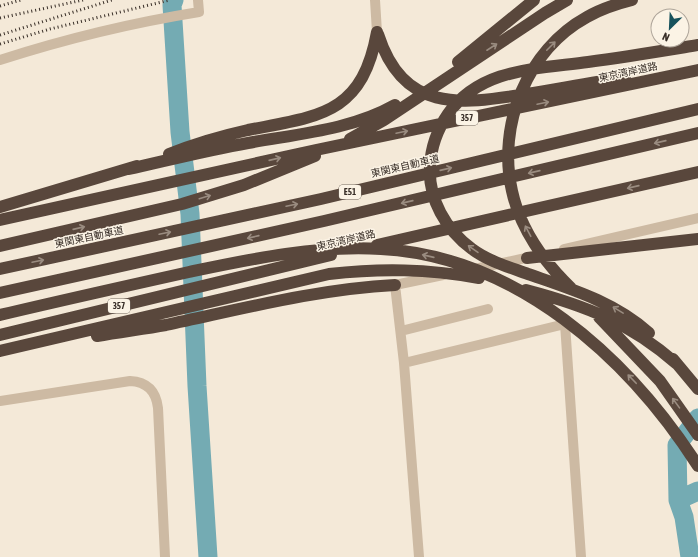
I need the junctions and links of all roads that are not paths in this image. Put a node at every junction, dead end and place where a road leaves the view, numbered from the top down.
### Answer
1 (198, 0) edge
2 (375, 0) edge
3 (534, 0) edge
4 (568, 0) edge
5 (632, 0) edge
6 (377, 32) junction
7 (698, 45) edge
8 (0, 60) edge
9 (698, 70) edge
10 (698, 109) edge
11 (698, 133) edge
12 (226, 141) junction
13 (698, 172) edge
14 (0, 207) edge
15 (698, 218) edge
16 (0, 220) edge
17 (698, 239) edge
18 (0, 246) edge
19 (527, 258) junction
20 (0, 269) edge
21 (395, 285) junction
22 (0, 293) edge
23 (488, 309) dead end
24 (0, 314) edge
25 (401, 331) junction
26 (0, 335) edge
27 (45, 342) junction
28 (0, 351) edge
29 (404, 363) junction
30 (677, 364) junction
31 (698, 388) edge
32 (0, 401) edge
33 (698, 435) edge
34 (698, 466) edge
35 (165, 557) edge
36 (419, 557) edge
37 (581, 557) edge

1 - 8 street
2 - 6 street
3 - 12 highway
18 -> 4 highway
33 -> 5 highway
6 - 9 highway
6 - 12 highway
30 -> 7 highway
16 -> 9 highway, 東京湾岸道路 / 357
20 -> 10 highway, 東関東自動車道 / E51
11 -> 22 highway, E51
12 - 14 highway
13 -> 26 highway, 東京湾岸道路 / 357
15 - 19 street
17 - 19 highway
19 - 21 street
21 - 25 street
21 - 27 highway
23 - 25 street
34 -> 24 highway
25 - 29 street
27 - 28 highway
27 - 30 highway
29 - 36 street
29 - 37 street
30 - 31 highway
32 - 35 street

